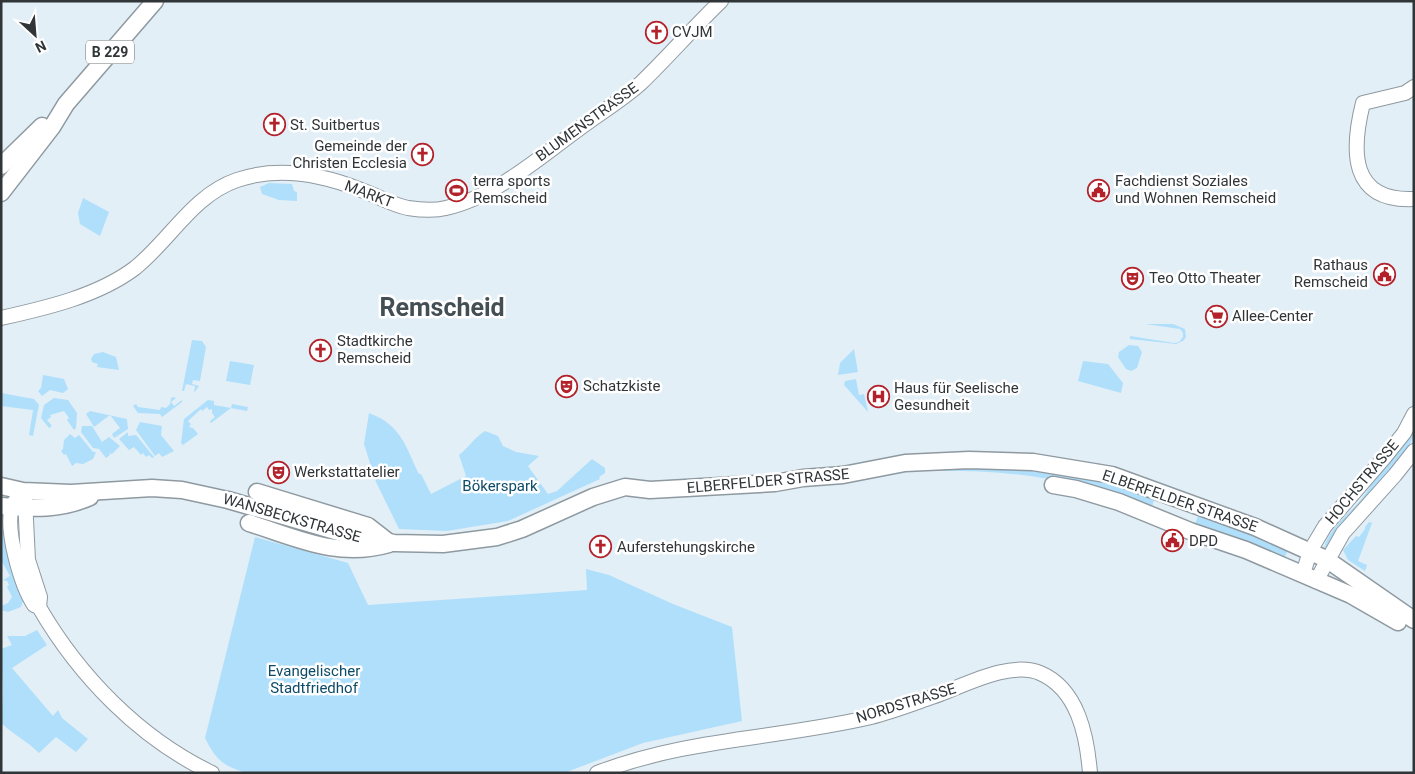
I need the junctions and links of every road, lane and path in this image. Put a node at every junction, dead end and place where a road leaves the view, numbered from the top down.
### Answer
1 (155, 1) edge
2 (721, 1) edge
3 (1414, 87) edge
4 (66, 104) junction
5 (35, 150) junction
6 (1, 166) edge
7 (1, 185) edge
8 (1, 193) edge
9 (1414, 199) edge
10 (432, 210) joint
11 (1, 318) edge
12 (1414, 414) edge
13 (1414, 451) edge
14 (1053, 485) dead end
15 (1, 486) edge
16 (625, 487) joint
17 (23, 491) junction
18 (99, 492) junction
19 (257, 492) dead end
20 (1180, 499) junction
21 (13, 507) edge
22 (249, 523) dead end
23 (1172, 524) junction
24 (391, 542) junction
25 (1310, 550) junction
26 (1326, 559) junction
27 (1309, 577) junction
28 (1414, 620) edge
29 (1414, 631) edge
30 (212, 773) edge
31 (597, 773) edge
32 (1090, 773) edge

1 - 4 main road, B 229
2 - 10 street, BLUMENSTRASSE
3 - 9 street
4 - 5 main road, B 229
4 - 6 main road, B 229
5 - 7 main road
5 - 8 main road, B 229
10 - 11 street, MARKT
12 - 25 street, HOCHSTRASSE
13 - 26 street, HOCHSTRASSE
14 - 23 main road, ELBERFELDER STRASSE
15 - 17 main road
16 - 20 main road, ELBERFELDER STRASSE
16 - 24 main road, WANSBECKSTRASSE
17 - 18 main road, WANSBECKSTRASSE
17 - 21 street
18 - 21 main road, WANSBECKSTRASSE
18 - 24 main road, WANSBECKSTRASSE
19 - 24 main road
20 - 23 main road
20 - 25 main road, ELBERFELDER STRASSE
21 - 30 street
22 - 24 main road
23 - 27 main road, ELBERFELDER STRASSE
25 - 26 main road, ELBERFELDER STRASSE
25 - 27 street, HOCHSTRASSE
26 - 27 street, HOCHSTRASSE
26 - 28 main road, ELBERFELDER STRASSE
27 - 29 main road, ELBERFELDER STRASSE
31 - 32 street, NORDSTRASSE

